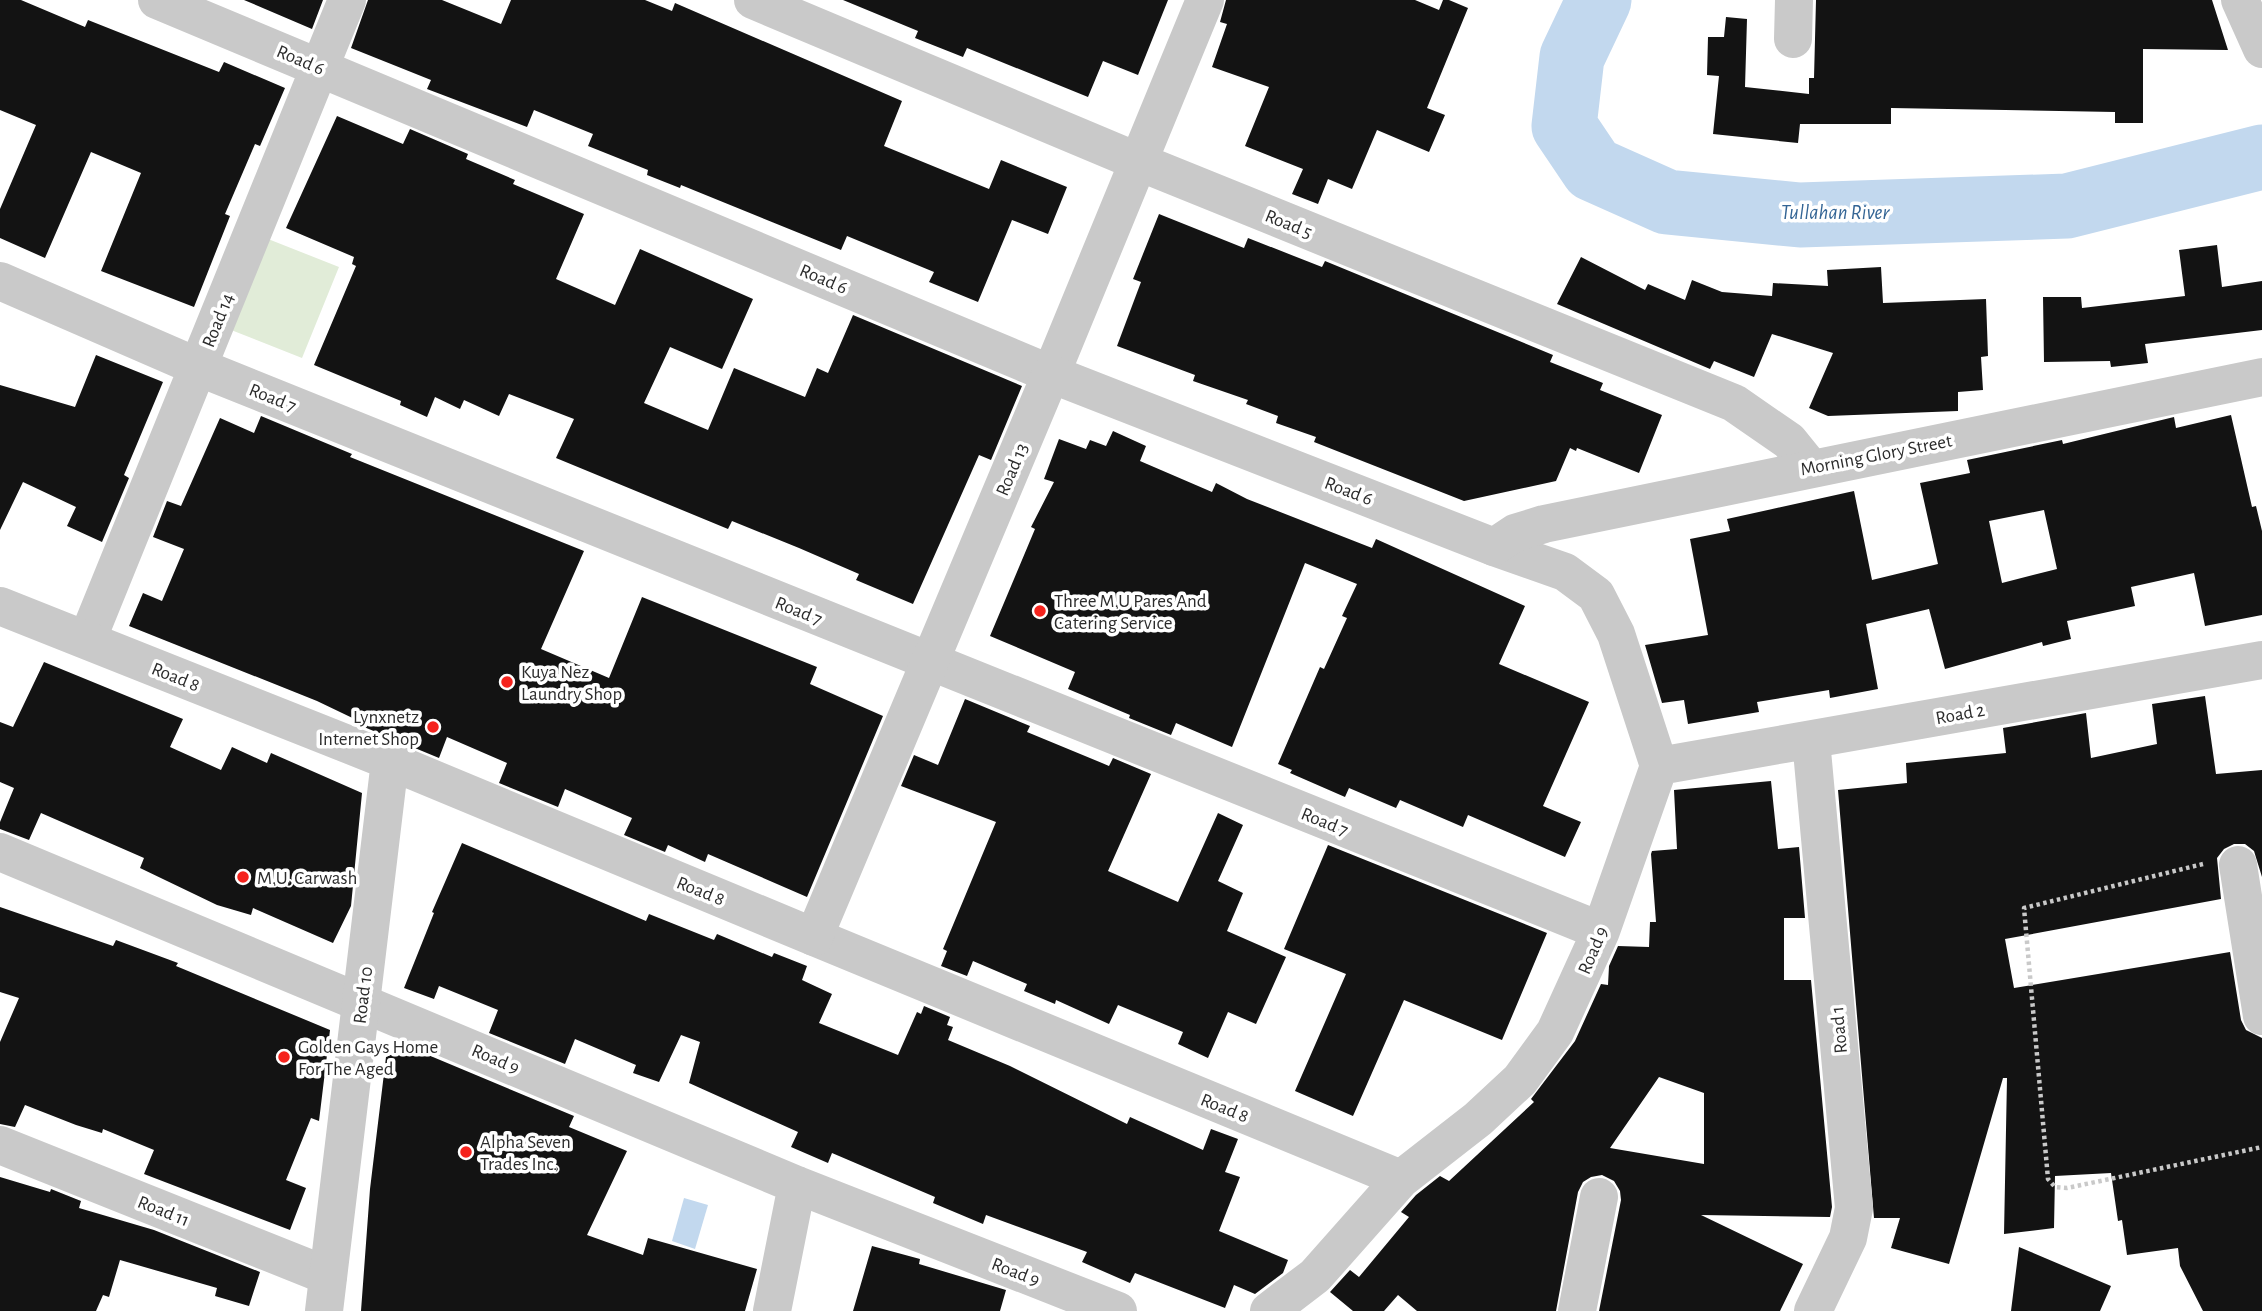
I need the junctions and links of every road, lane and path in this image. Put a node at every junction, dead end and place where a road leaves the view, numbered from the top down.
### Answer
1 (157, 0) edge
2 (347, 0) edge
3 (753, 0) edge
4 (1205, 0) edge
5 (1794, 0) edge
6 (2240, 0) edge
7 (1793, 39) dead end
8 (2259, 42) edge
9 (320, 67) junction
10 (1139, 162) junction
11 (0, 281) edge
12 (198, 366) junction
13 (1051, 374) junction
14 (2262, 377) edge
15 (1810, 467) junction
16 (1494, 547) junction
17 (0, 606) edge
18 (87, 640) junction
19 (2262, 660) edge
20 (930, 663) junction
21 (1811, 740) junction
22 (390, 761) junction
23 (1658, 766) junction
24 (0, 852) edge
25 (2238, 865) joint
26 (1601, 932) junction
27 (814, 937) junction
28 (362, 1000) junction
29 (2262, 1016) edge
30 (0, 1145) edge
31 (2262, 1147) edge
32 (1401, 1180) junction
33 (797, 1185) junction
34 (1599, 1197) dead end
35 (326, 1293) edge
36 (772, 1311) edge
37 (1118, 1311) edge
38 (1269, 1311) edge
39 (1577, 1311) edge
40 (1813, 1311) edge

1 - 9 street, Road 6
2 - 9 street, Road 14
3 - 10 street, Road 5
4 - 10 street, Road 13
5 - 7 street
6 - 8 street
9 - 12 street, Road 14
9 - 13 street, Road 6
10 - 13 street, Road 13
10 - 15 street, Road 5
11 - 12 street, Road 7
12 - 18 street, Road 14
12 - 20 street, Road 7
13 - 16 street, Road 6
13 - 20 street, Road 13
14 - 15 street, Morning Glory Street
15 - 16 street, Morning Glory Street
16 - 23 street
17 - 18 street, Road 8
18 - 22 street, Road 8
19 - 21 street, Road 2
20 - 26 street, Road 7
20 - 27 street, Road 13
21 - 23 street, Road 2
21 - 40 street, Road 1
22 - 27 street, Road 8
22 - 28 street, Road 10
23 - 26 street, Road 9
24 - 28 street, Road 9
25 - 29 street
25 - 31 path
26 - 32 street, Road 9
27 - 32 street, Road 8
28 - 33 street, Road 9
28 - 35 street, Road 10
30 - 35 street, Road 11
32 - 38 street, Road 9
33 - 36 street
33 - 37 street, Road 9
34 - 39 street

